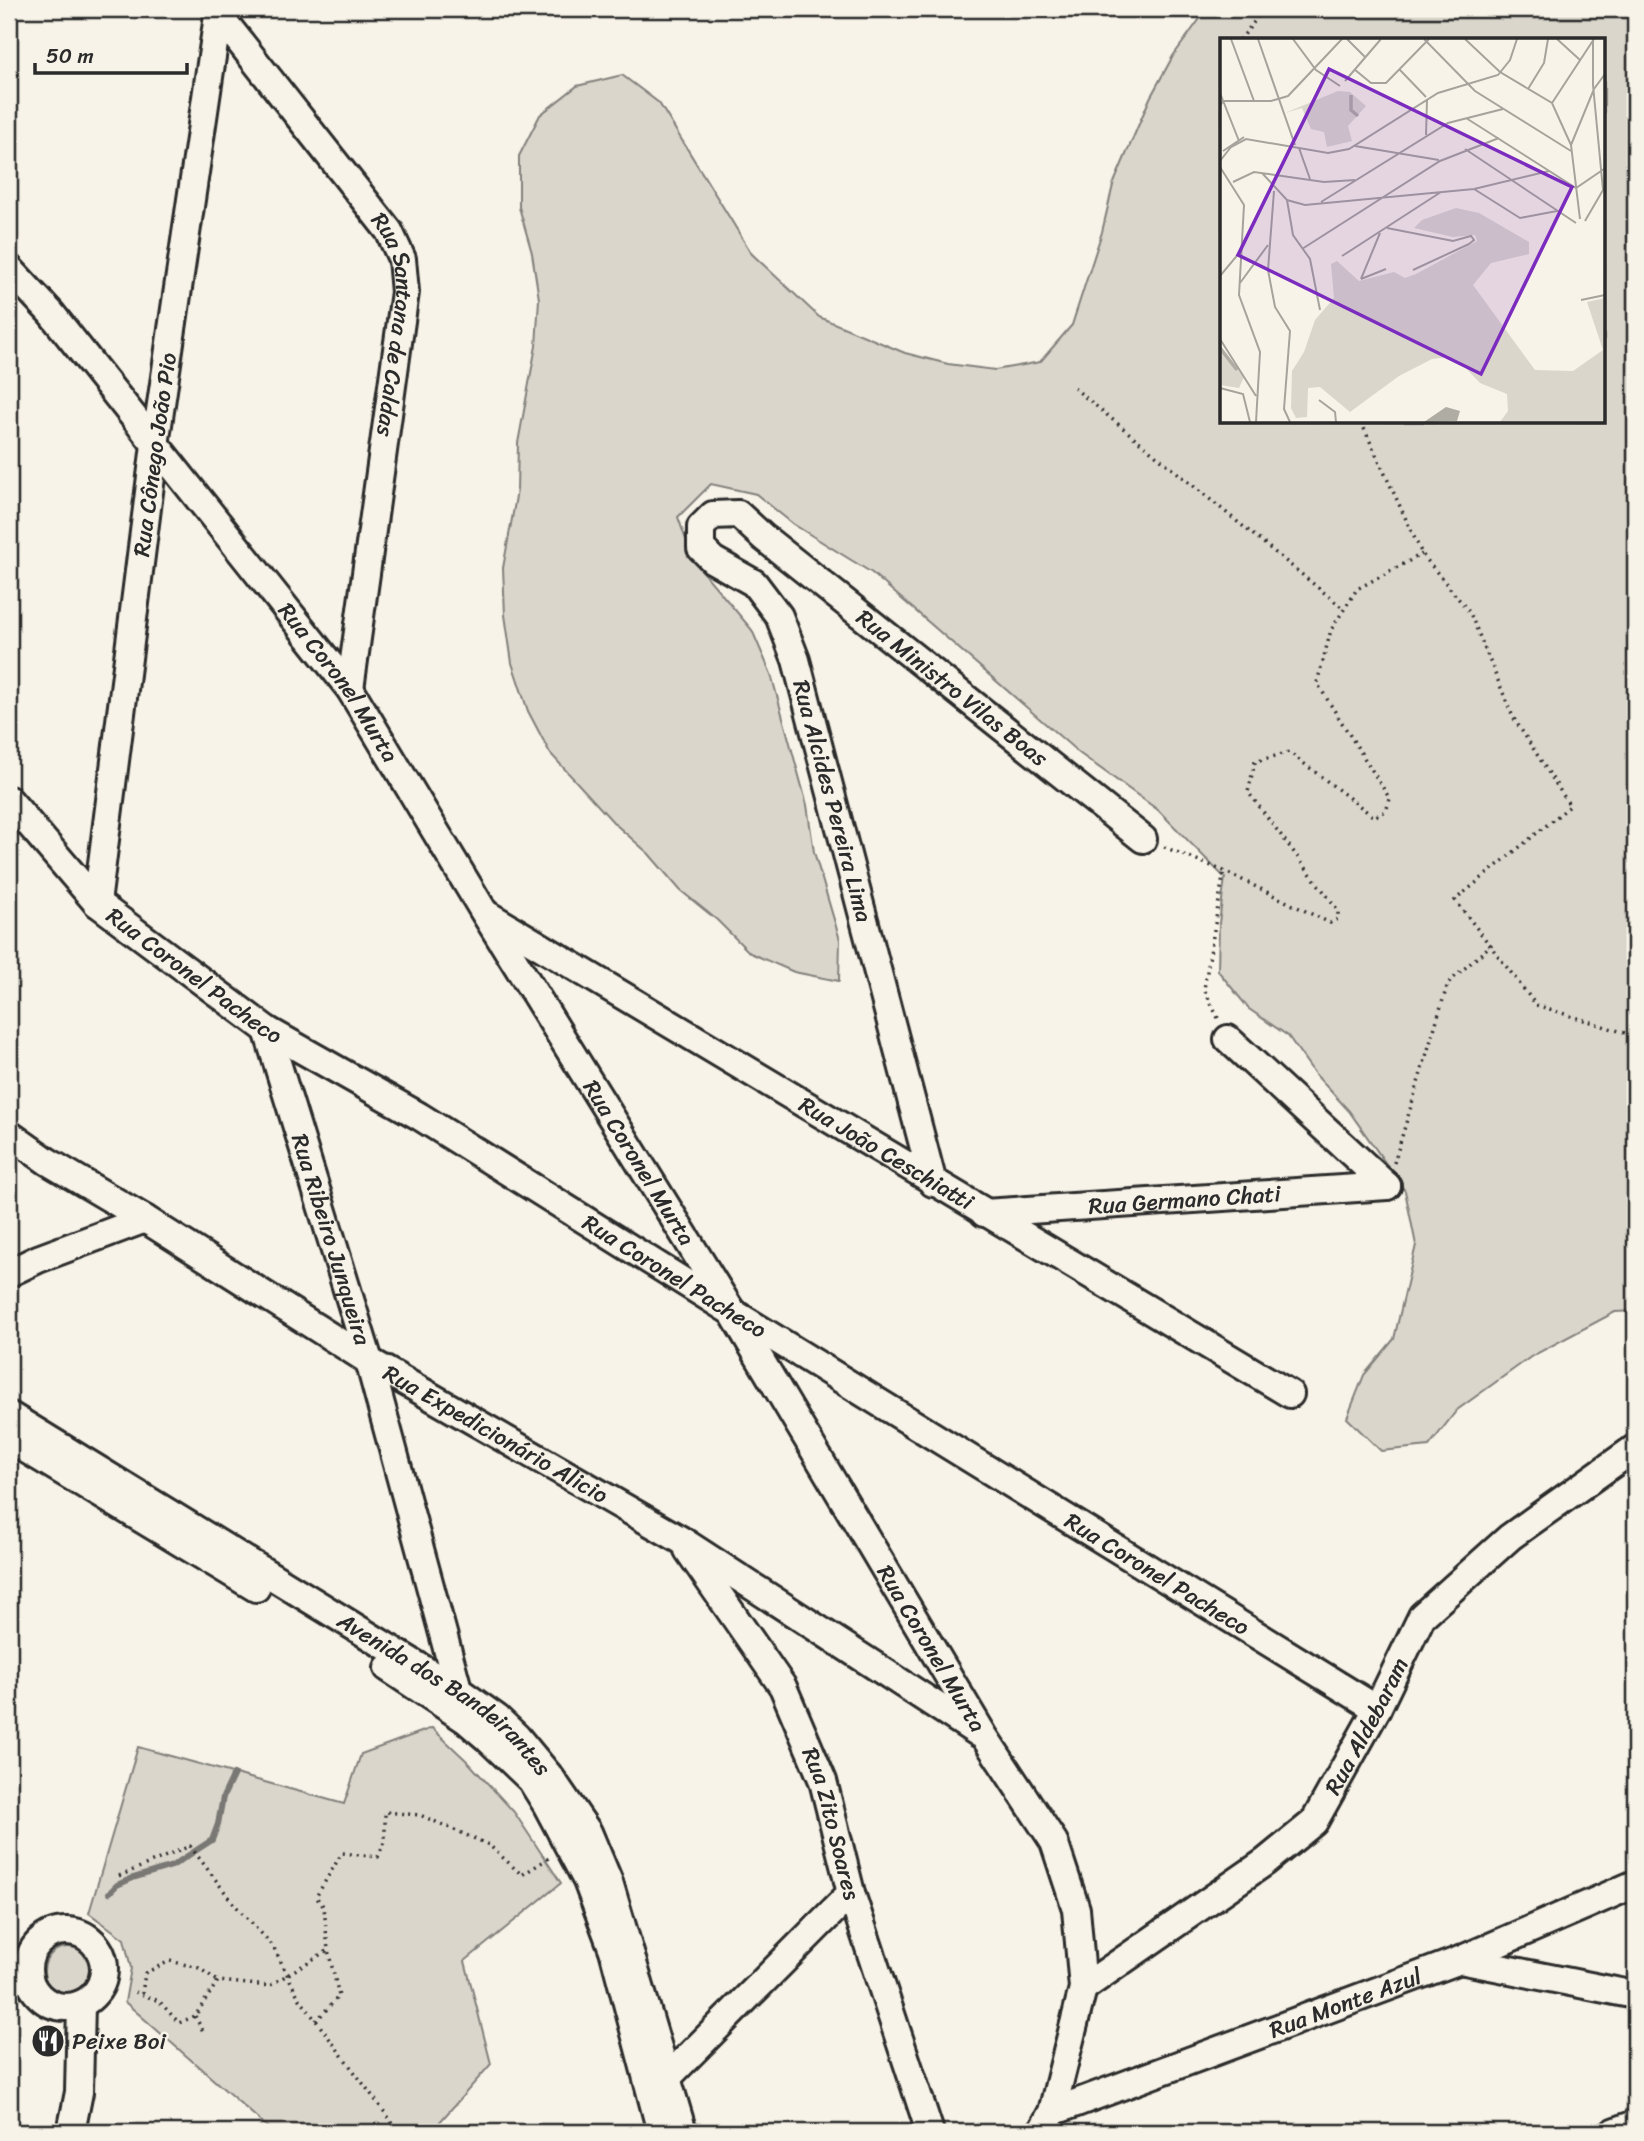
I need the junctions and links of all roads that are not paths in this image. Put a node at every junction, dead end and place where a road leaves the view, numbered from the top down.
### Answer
1 (218, 11) edge
2 (9, 268) edge
3 (155, 444) junction
4 (763, 537) junction
5 (754, 583) junction
6 (350, 689) junction
7 (9, 800) edge
8 (1143, 839) road end
9 (97, 903) junction
10 (484, 912) junction
11 (267, 1030) junction
12 (1228, 1039) road end
13 (9, 1133) edge
14 (933, 1183) junction
15 (984, 1213) junction
16 (145, 1219) junction
17 (9, 1273) edge
18 (732, 1312) junction
19 (369, 1361) junction
20 (1290, 1394) dead end
21 (9, 1415) edge
22 (9, 1439) edge
23 (1635, 1448) edge
24 (681, 1540) junction
25 (459, 1691) junction
26 (1377, 1709) junction
27 (466, 1720) junction
28 (984, 1736) junction
29 (1635, 1884) edge
30 (851, 1893) junction
31 (1460, 1960) junction
32 (20, 1981) edge
33 (1083, 1988) junction
34 (1635, 1995) edge
35 (82, 2004) junction
36 (54, 2005) junction
37 (667, 2078) junction
38 (79, 2092) junction
39 (1047, 2122) edge
40 (1635, 2124) edge
41 (657, 2129) edge
42 (71, 2132) edge
43 (683, 2132) edge
44 (930, 2132) edge
45 (1614, 2132) edge

1 - 3 street, Rua Cônego João Pio
1 - 6 street, Rua Santana de Caldas
2 - 3 street, Rua Coronel Murta
3 - 6 street, Rua Coronel Murta
3 - 9 street, Rua Cônego João Pio
4 - 5 street
4 - 5 street, Rua Alcides Pereira Lima
4 - 8 street, Rua Ministro Vilas Boas
5 - 14 street, Rua Alcides Pereira Lima
6 - 10 street, Rua Coronel Murta
7 - 9 street, Rua Coronel Pacheco
9 - 11 street, Rua Coronel Pacheco
10 - 14 street, Rua João Ceschiatti
10 - 18 street, Rua Coronel Murta
11 - 18 street, Rua Coronel Pacheco
11 - 19 street, Rua Ribeiro Junqueira
12 - 15 street, Rua Germano Chati
13 - 16 street, Rua Expedicionário Alicio
14 - 15 street, Rua João Ceschiatti
15 - 20 street, Rua João Ceschiatti
16 - 17 street
16 - 19 street, Rua Expedicionário Alicio
18 - 26 street, Rua Coronel Pacheco
18 - 28 street, Rua Coronel Murta
19 - 24 street, Rua Expedicionário Alicio
19 - 25 street, Rua Ribeiro Junqueira
21 - 25 street, Avenida dos Bandeirantes
22 - 27 street, Avenida dos Bandeirantes
23 - 26 street, Rua Aldebaram
24 - 28 street, Rua Expedicionário Alicio
24 - 30 street, Rua Zito Soares
25 - 27 street, Rua Ribeiro Junqueira
25 - 37 street, Avenida dos Bandeirantes
26 - 33 street, Rua Aldebaram
27 - 41 street, Avenida dos Bandeirantes
28 - 33 street, Rua Coronel Murta
29 - 31 street, Rua Monte Azul
30 - 37 street
30 - 44 street, Rua Zito Soares
31 - 34 street
31 - 39 street, Rua Monte Azul
32 - 35 street
32 - 36 street
33 - 39 street, Rua Coronel Murta
35 - 36 street
35 - 38 street
36 - 38 street
37 - 43 street, Avenida dos Bandeirantes
38 - 42 street
40 - 45 street

